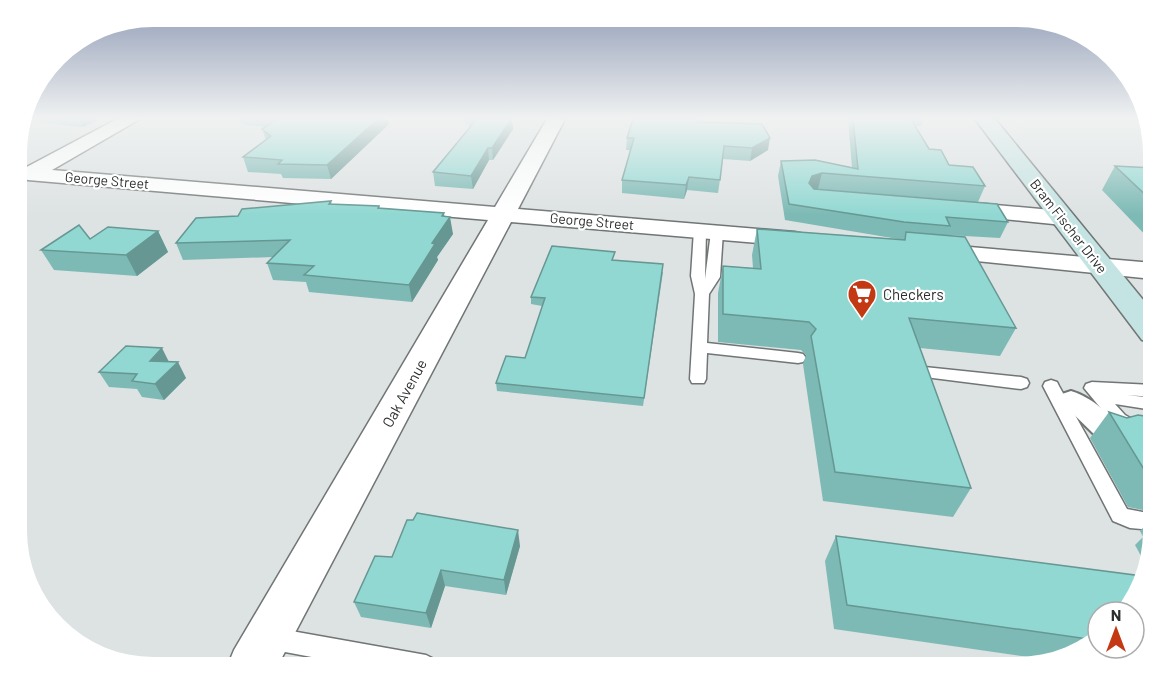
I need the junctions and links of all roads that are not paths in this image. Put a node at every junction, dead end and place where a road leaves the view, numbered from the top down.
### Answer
1 (70, 151) edge
2 (538, 151) edge
3 (1011, 151) edge
4 (27, 173) edge
5 (27, 175) edge
6 (936, 207) edge
7 (504, 213) junction
8 (1063, 218) junction
9 (708, 231) junction
10 (812, 240) edge
11 (918, 249) edge
12 (1102, 266) junction
13 (1143, 271) edge
14 (702, 294) junction
15 (1143, 320) edge
16 (699, 346) junction
17 (798, 358) dead end
18 (915, 371) edge
19 (698, 379) dead end
20 (1022, 383) dead end
21 (1072, 391) junction
22 (1143, 391) edge
23 (1143, 407) edge
24 (1114, 414) junction
25 (1143, 433) edge
26 (1143, 520) edge
27 (268, 638) junction
28 (257, 657) edge
29 (372, 657) edge

1 - 4 street
2 - 7 street, Oak Avenue
3 - 8 main road, Bram Fischer Drive
5 - 7 street, George Street
6 - 8 street
7 - 9 street, George Street
7 - 27 street, Oak Avenue
8 - 12 main road, Bram Fischer Drive
9 - 10 street, George Street
9 - 14 lane
9 - 14 lane
11 - 12 street
12 - 13 street
12 - 15 main road, Bram Fischer Drive
14 - 16 lane
16 - 17 lane
16 - 19 lane
18 - 20 lane
21 - 22 lane
21 - 24 lane
21 - 24 street
21 - 26 lane
23 - 24 lane
24 - 25 lane
27 - 28 street, Oak Avenue
27 - 29 lane

